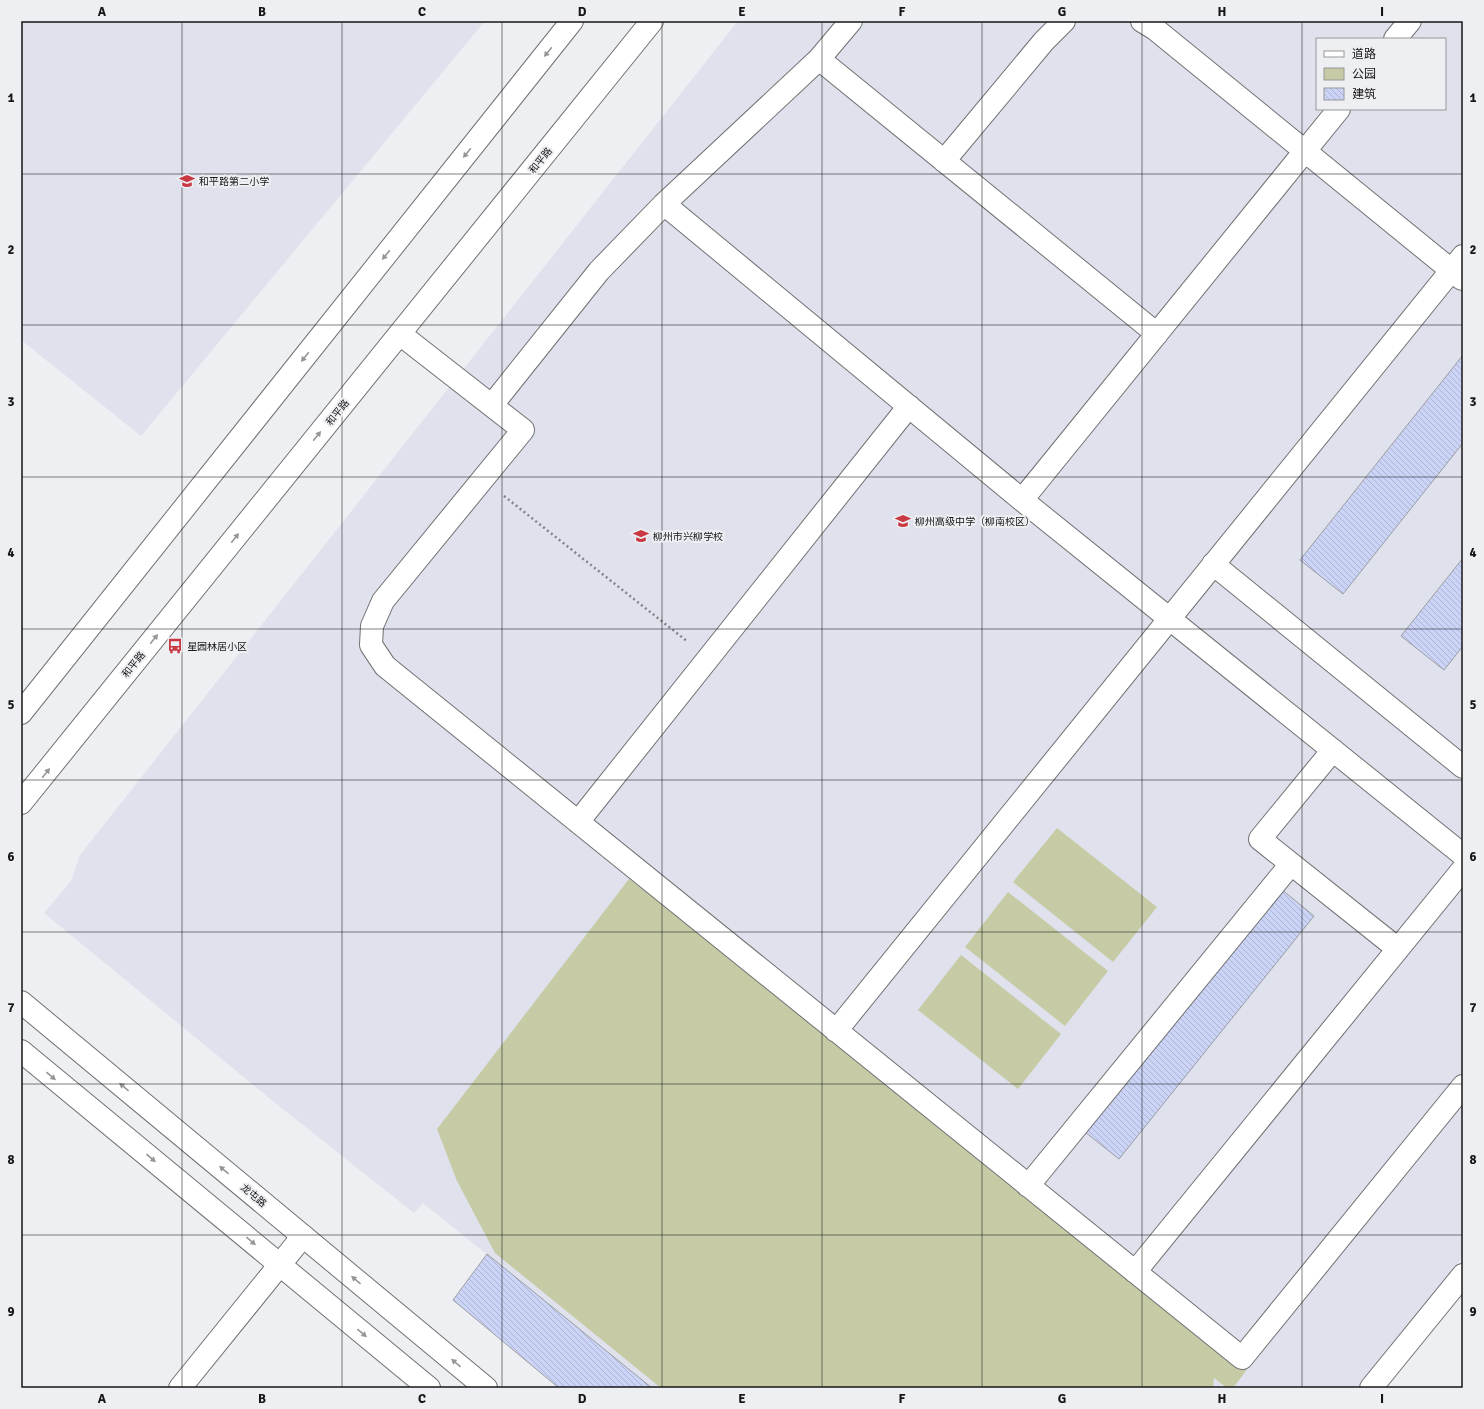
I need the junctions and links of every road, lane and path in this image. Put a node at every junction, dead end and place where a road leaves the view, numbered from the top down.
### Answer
1 (572, 21) edge
2 (652, 21) edge
3 (851, 21) edge
4 (1064, 21) edge
5 (1142, 21) edge
6 (1410, 21) edge
7 (1396, 38) edge
8 (819, 59) junction
9 (1338, 110) edge
10 (1304, 151) junction
11 (944, 161) junction
12 (664, 204) junction
13 (1459, 269) edge
14 (400, 334) junction
15 (1157, 334) junction
16 (492, 406) junction
17 (909, 406) junction
18 (483, 479) junction
19 (1022, 500) junction
20 (1213, 564) junction
21 (1169, 618) junction
22 (708, 658) junction
23 (21, 713) edge
24 (1332, 750) junction
25 (1463, 767) edge
26 (21, 803) edge
27 (578, 822) junction
28 (1463, 855) edge
29 (1291, 864) junction
30 (1463, 869) edge
31 (1398, 949) junction
32 (21, 1002) edge
33 (836, 1030) junction
34 (21, 1051) edge
35 (1463, 1086) edge
36 (1028, 1186) junction
37 (303, 1236) junction
38 (280, 1265) junction
39 (1135, 1272) junction
40 (1463, 1275) edge
41 (180, 1388) edge
42 (429, 1388) edge
43 (486, 1388) edge
44 (1371, 1388) edge

1 -> 23 main road
2 - 14 main road, 和平路
3 - 8 main road
4 - 11 main road
5 - 10 main road
6 - 7 main road
8 - 11 main road
8 - 12 main road
9 - 10 main road
10 - 13 main road
10 - 15 main road
11 - 15 main road
12 - 16 main road
12 - 17 main road
13 - 20 main road
14 - 16 main road
26 -> 14 main road, 和平路
15 - 19 main road
16 - 18 main road
17 - 19 main road
17 - 22 main road
18 - 22 path
18 - 27 main road
19 - 21 main road
20 - 21 main road
20 - 25 main road
21 - 24 main road
21 - 33 main road
22 - 27 main road
24 - 28 main road
24 - 29 main road
27 - 33 main road
29 - 31 main road
29 - 36 main road
30 - 31 main road
31 - 39 main road
37 -> 32 main road, 龙屯路
33 - 36 main road
34 -> 38 main road
35 - 39 main road
36 - 39 main road
37 - 38 main road
43 -> 37 main road, 龙屯路
38 - 41 main road
38 -> 42 main road
40 - 44 main road

